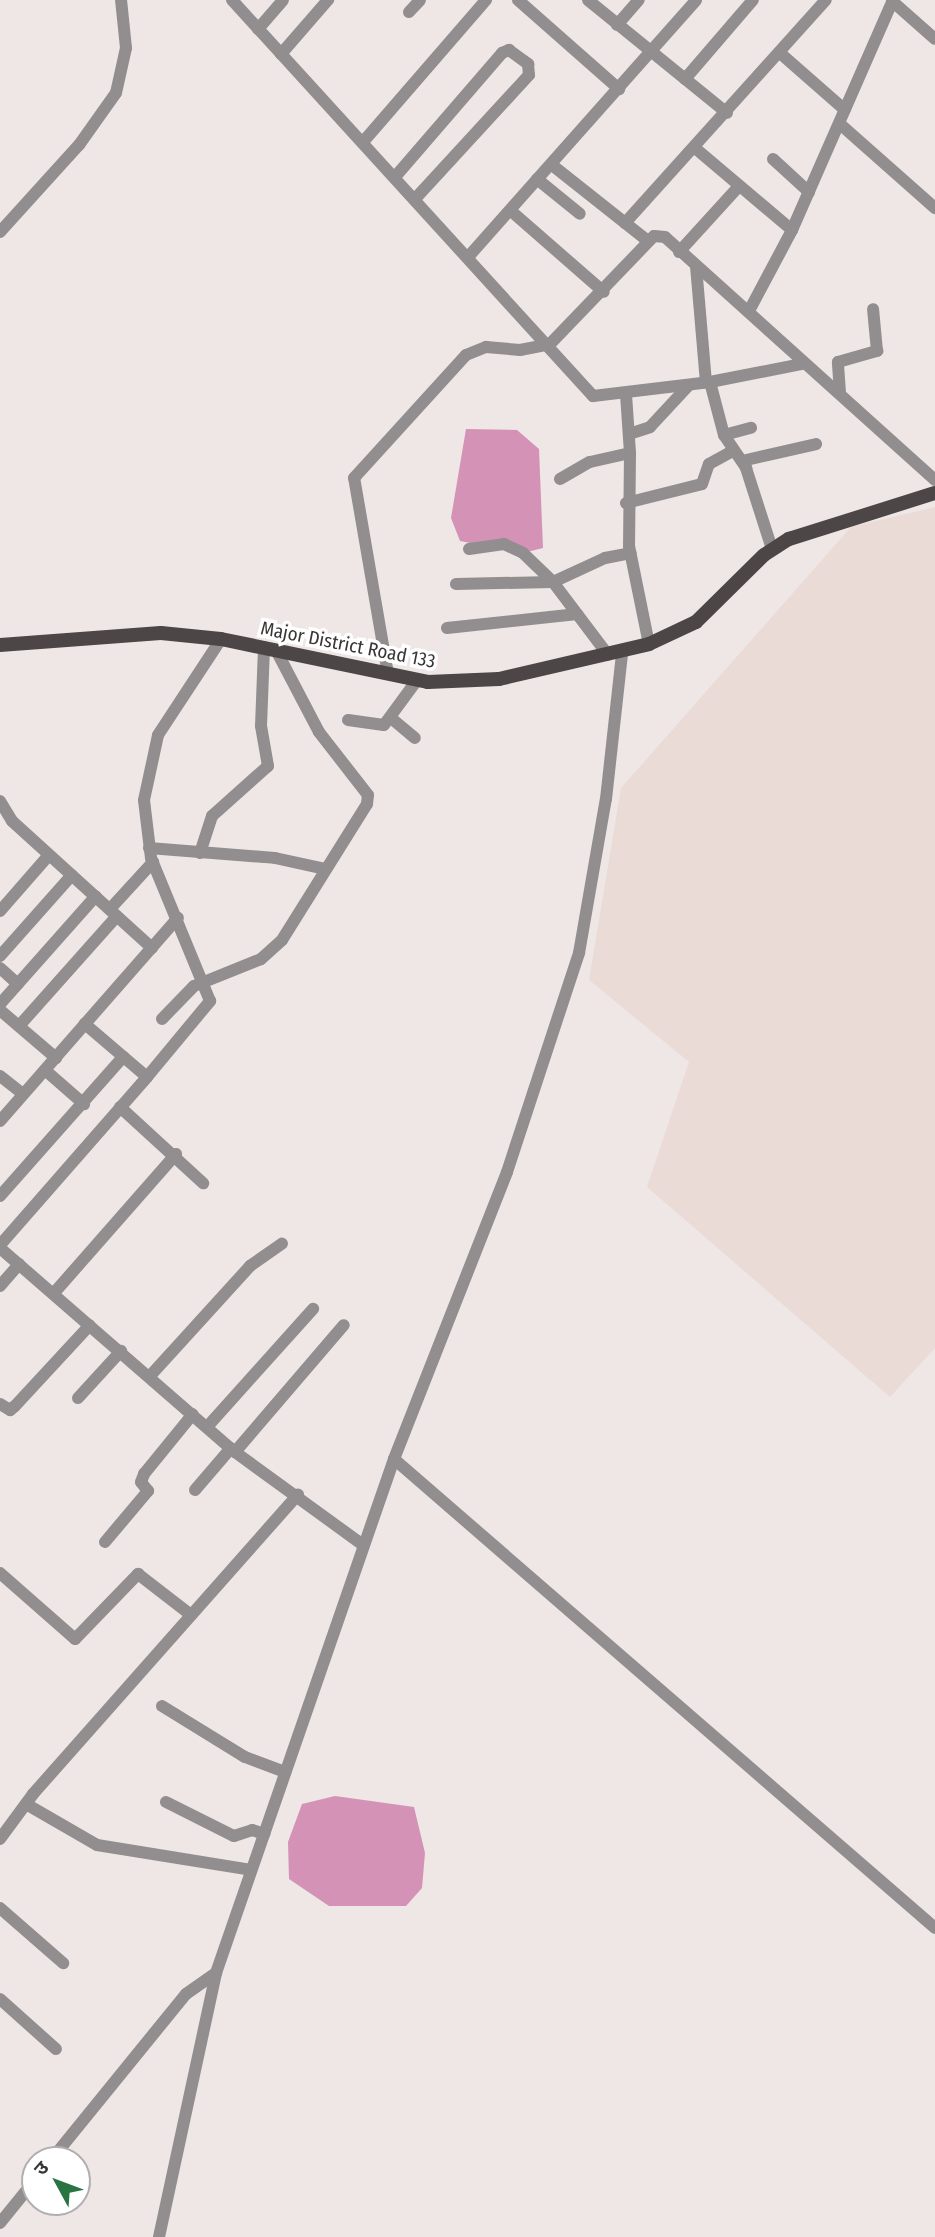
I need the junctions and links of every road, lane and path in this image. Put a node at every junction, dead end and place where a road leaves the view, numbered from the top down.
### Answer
1 (121, 0) edge
2 (232, 0) edge
3 (283, 0) edge
4 (328, 0) edge
5 (420, 0) edge
6 (486, 0) edge
7 (518, 0) edge
8 (588, 0) edge
9 (639, 0) edge
10 (696, 0) edge
11 (753, 0) edge
12 (826, 0) edge
13 (892, 0) edge
14 (410, 12) dead end
15 (617, 25) junction
16 (258, 29) junction
17 (935, 40) edge
18 (651, 53) junction
19 (780, 53) junction
20 (281, 54) junction
21 (685, 79) junction
22 (619, 89) junction
23 (845, 110) junction
24 (727, 113) junction
25 (839, 124) junction
26 (363, 142) junction
27 (695, 148) junction
28 (773, 159) dead end
29 (552, 164) junction
30 (395, 177) junction
31 (537, 179) junction
32 (739, 186) junction
33 (809, 192) junction
34 (415, 199) junction
35 (935, 208) edge
36 (511, 211) junction
37 (580, 214) dead end
38 (625, 223) junction
39 (792, 230) junction
40 (0, 232) edge
41 (648, 241) junction
42 (679, 252) junction
43 (469, 256) junction
44 (696, 266) junction
45 (604, 292) junction
46 (873, 309) dead end
47 (749, 311) junction
48 (550, 344) junction
49 (802, 364) junction
50 (708, 383) junction
51 (690, 385) junction
52 (839, 393) junction
53 (626, 394) junction
54 (751, 428) dead end
55 (629, 434) junction
56 (724, 435) junction
57 (816, 444) dead end
58 (732, 451) junction
59 (630, 453) junction
60 (742, 461) junction
61 (560, 479) dead end
62 (935, 480) edge
63 (935, 493) edge
64 (626, 503) junction
65 (470, 549) dead end
66 (772, 549) junction
67 (631, 553) junction
68 (553, 582) junction
69 (456, 584) dead end
70 (577, 614) junction
71 (447, 628) dead end
72 (221, 639) junction
73 (649, 644) junction
74 (0, 645) edge
75 (270, 649) junction
76 (615, 654) junction
77 (388, 674) junction
78 (417, 680) junction
79 (391, 718) junction
80 (348, 720) dead end
81 (415, 738) dead end
82 (0, 801) edge
83 (149, 848) junction
84 (200, 853) junction
85 (49, 855) junction
86 (153, 862) junction
87 (325, 869) junction
88 (72, 875) junction
89 (96, 896) junction
90 (0, 911) edge
91 (113, 912) junction
92 (178, 918) junction
93 (152, 948) junction
94 (0, 956) edge
95 (0, 968) edge
96 (204, 981) junction
97 (18, 984) junction
98 (0, 1004) edge
99 (0, 1010) edge
100 (162, 1019) dead end
101 (85, 1024) junction
102 (19, 1026) junction
103 (123, 1057) junction
104 (56, 1058) junction
105 (45, 1070) junction
106 (0, 1076) edge
107 (147, 1077) junction
108 (23, 1094) junction
109 (84, 1104) junction
110 (120, 1107) junction
111 (0, 1121) edge
112 (176, 1154) junction
113 (203, 1183) dead end
114 (0, 1196) edge
115 (282, 1244) dead end
116 (0, 1246) edge
117 (19, 1264) junction
118 (0, 1286) edge
119 (54, 1293) junction
120 (313, 1309) dead end
121 (90, 1325) junction
122 (344, 1325) dead end
123 (121, 1351) junction
124 (150, 1376) junction
125 (78, 1398) dead end
126 (0, 1404) edge
127 (193, 1414) junction
128 (207, 1427) junction
129 (233, 1450) junction
130 (394, 1460) junction
131 (195, 1490) dead end
132 (298, 1494) junction
133 (105, 1542) dead end
134 (363, 1545) junction
135 (0, 1573) edge
136 (191, 1615) junction
137 (162, 1706) dead end
138 (285, 1772) junction
139 (166, 1802) dead end
140 (26, 1804) junction
141 (264, 1834) junction
142 (0, 1839) edge
143 (251, 1870) junction
144 (0, 1908) edge
145 (935, 1928) edge
146 (62, 1963) dead end
147 (216, 1973) junction
148 (0, 1999) edge
149 (56, 2049) dead end
150 (62, 2146) edge
151 (21, 2197) edge
152 (0, 2223) edge
153 (159, 2237) edge

1 - 40 street
2 - 16 street
3 - 16 street
4 - 20 street
5 - 14 street
6 - 26 street
7 - 22 street
8 - 15 street
9 - 15 street
10 - 18 street
11 - 21 street
12 - 19 street
13 - 17 street
13 - 23 street
15 - 18 street
16 - 20 street
18 - 21 street
18 - 22 street
19 - 23 street
19 - 24 street
20 - 26 street
21 - 24 street
22 - 29 street
23 - 25 street
24 - 27 street
25 - 33 street
25 - 35 street
26 - 30 street
27 - 32 street
27 - 38 street
28 - 33 street
29 - 31 street
29 - 38 street
30 - 34 street
30 - 34 street
31 - 36 street
31 - 37 street
32 - 39 street
32 - 42 street
33 - 39 street
34 - 43 street
36 - 43 street
36 - 45 street
38 - 41 street
39 - 47 street
41 - 42 street
41 - 45 street
42 - 44 street
43 - 48 street
44 - 47 street
44 - 50 street
45 - 48 street
46 - 52 street
47 - 49 street
48 - 53 street
48 - 77 street
49 - 50 street
49 - 52 street
50 - 51 street
50 - 56 street
51 - 53 street
51 - 55 street
52 - 62 street
53 - 55 street
54 - 56 street
55 - 59 street
56 - 58 street
57 - 60 street
58 - 60 street
58 - 64 street
59 - 61 street
59 - 64 street
60 - 66 street
63 - 66 main road, Major District Road 133
64 - 67 street
65 - 68 street
66 - 73 main road, Major District Road 133
67 - 68 street
67 - 73 street
68 - 69 street
68 - 70 street
70 - 71 street
70 - 76 street
72 - 74 main road, Major District Road 133
72 - 75 main road, Major District Road 133
72 - 83 street
73 - 76 main road, Major District Road 133
75 - 77 main road, Major District Road 133
75 - 84 street
75 - 87 street
76 - 78 main road, Major District Road 133
76 - 130 street
77 - 78 main road, Major District Road 133
78 - 79 street
79 - 80 street
79 - 81 street
82 - 85 street
83 - 84 street
83 - 86 street
84 - 87 street
85 - 88 street
85 - 90 street
86 - 91 street
86 - 92 street
87 - 96 street
88 - 89 street
88 - 94 street
89 - 91 street
89 - 97 street
91 - 93 street
91 - 102 street
92 - 93 street
92 - 96 street
93 - 101 street
95 - 97 street
96 - 100 street
96 - 107 street
97 - 98 street
99 - 102 street
101 - 103 street
101 - 104 street
102 - 104 street
103 - 107 street
103 - 109 street
104 - 105 street
105 - 108 street
105 - 109 street
106 - 108 street
107 - 110 street
108 - 111 street
109 - 114 street
110 - 112 street
110 - 116 street
112 - 113 street
112 - 119 street
115 - 124 street
116 - 117 street
117 - 118 street
117 - 119 street
119 - 121 street
120 - 128 street
121 - 123 street
121 - 126 street
122 - 129 street
123 - 124 street
123 - 125 street
124 - 127 street
127 - 128 street
127 - 133 street
128 - 129 street
129 - 131 street
129 - 132 street
130 - 134 street
130 - 145 street
132 - 134 street
132 - 136 street
134 - 138 street
135 - 136 street
136 - 140 street
137 - 138 street
138 - 141 street
139 - 141 street
140 - 142 street
140 - 143 street
141 - 143 street
143 - 147 street
144 - 146 street
147 - 150 street
147 - 153 street
148 - 149 street
151 - 152 street

